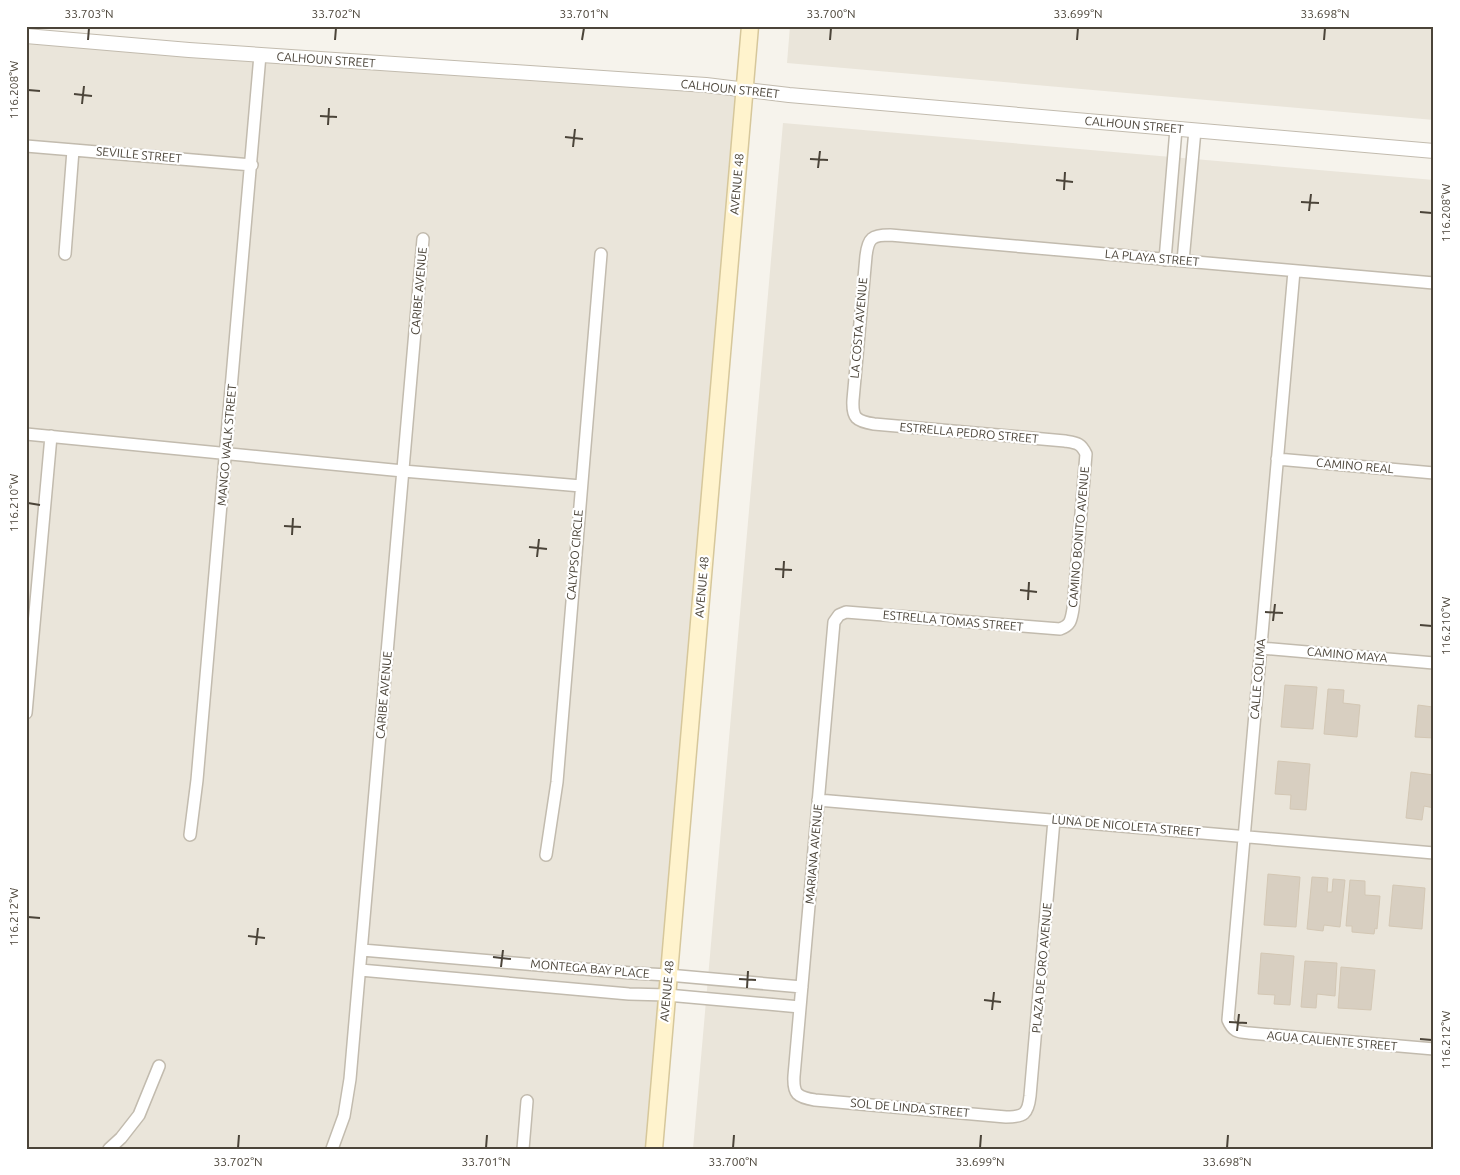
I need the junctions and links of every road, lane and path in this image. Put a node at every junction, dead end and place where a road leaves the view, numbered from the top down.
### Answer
1 (750, 26) edge
2 (26, 36) edge
3 (260, 55) junction
4 (745, 90) junction
5 (1176, 129) junction
6 (1195, 130) junction
7 (26, 146) edge
8 (73, 150) junction
9 (1434, 151) edge
10 (252, 164) junction
11 (871, 238) joint
12 (423, 239) dead end
13 (65, 254) dead end
14 (601, 254) dead end
15 (1165, 260) junction
16 (1183, 261) junction
17 (1294, 271) junction
18 (1434, 283) edge
19 (856, 419) joint
20 (26, 434) edge
21 (51, 436) junction
22 (1083, 447) joint
23 (226, 453) junction
24 (1277, 459) junction
25 (403, 471) junction
26 (1434, 473) edge
27 (581, 486) junction
28 (839, 615) joint
29 (1067, 627) joint
30 (1260, 648) junction
31 (1434, 663) edge
32 (26, 712) edge
33 (818, 800) junction
34 (1054, 820) junction
35 (190, 835) dead end
36 (1244, 836) junction
37 (1434, 853) edge
38 (546, 855) dead end
39 (362, 950) junction
40 (360, 970) junction
41 (668, 975) junction
42 (802, 987) junction
43 (667, 995) junction
44 (800, 1007) junction
45 (1231, 1028) joint
46 (1434, 1050) edge
47 (159, 1066) dead end
48 (797, 1094) joint
49 (527, 1101) dead end
50 (1025, 1114) joint
51 (109, 1149) edge
52 (332, 1149) edge
53 (523, 1149) edge
54 (654, 1149) edge

1 - 4 main road, AVENUE 48
2 - 3 street, CALHOUN STREET
3 - 4 street, CALHOUN STREET
3 - 10 street, MANGO WALK STREET
4 - 5 street, CALHOUN STREET
4 - 41 main road, AVENUE 48
5 - 6 street, CALHOUN STREET
5 - 15 street
6 - 9 street, CALHOUN STREET
6 - 16 street
7 - 8 street, SEVILLE STREET
8 - 10 street, SEVILLE STREET
8 - 13 street
10 - 23 street, MANGO WALK STREET
11 - 15 street, LA PLAYA STREET
11 - 19 street, LA COSTA AVENUE
12 - 25 street, CARIBE AVENUE
14 - 27 street, CALYPSO CIRCLE
15 - 16 street, LA PLAYA STREET
16 - 17 street, LA PLAYA STREET
17 - 18 street, LA PLAYA STREET
17 - 24 street, CALLE COLIMA
19 - 22 street, ESTRELLA PEDRO STREET
20 - 21 street
21 - 23 street
21 - 32 street
22 - 29 street, CAMINO BONITO AVENUE
23 - 25 street
23 - 35 street, MANGO WALK STREET
24 - 26 street, CAMINO REAL
24 - 30 street, CALLE COLIMA
25 - 27 street
25 - 39 street, CARIBE AVENUE
27 - 38 street, CALYPSO CIRCLE
28 - 29 street, ESTRELLA TOMAS STREET
28 - 33 street, MARIANA AVENUE
30 - 31 street, CAMINO MAYA
30 - 36 street, CALLE COLIMA
33 - 34 street, LUNA DE NICOLETA STREET
33 - 42 street, MARIANA AVENUE
34 - 36 street, LUNA DE NICOLETA STREET
34 - 50 street, PLAZA DE ORO AVENUE
36 - 37 street, LUNA DE NICOLETA STREET
36 - 45 street, CALLE COLIMA
39 - 40 street, CARIBE AVENUE
39 - 41 street, MONTEGA BAY PLACE
40 - 43 street, MONTEGA BAY PLACE
40 - 52 street, CARIBE AVENUE
41 - 42 street, MONTEGA BAY PLACE
41 - 43 main road, AVENUE 48
42 - 44 street, MARIANA AVENUE
43 - 44 street, MONTEGA BAY PLACE
43 - 54 main road, AVENUE 48
44 - 48 street, MARIANA AVENUE
45 - 46 street, AGUA CALIENTE STREET
47 - 51 street
48 - 50 street, SOL DE LINDA STREET
49 - 53 street

